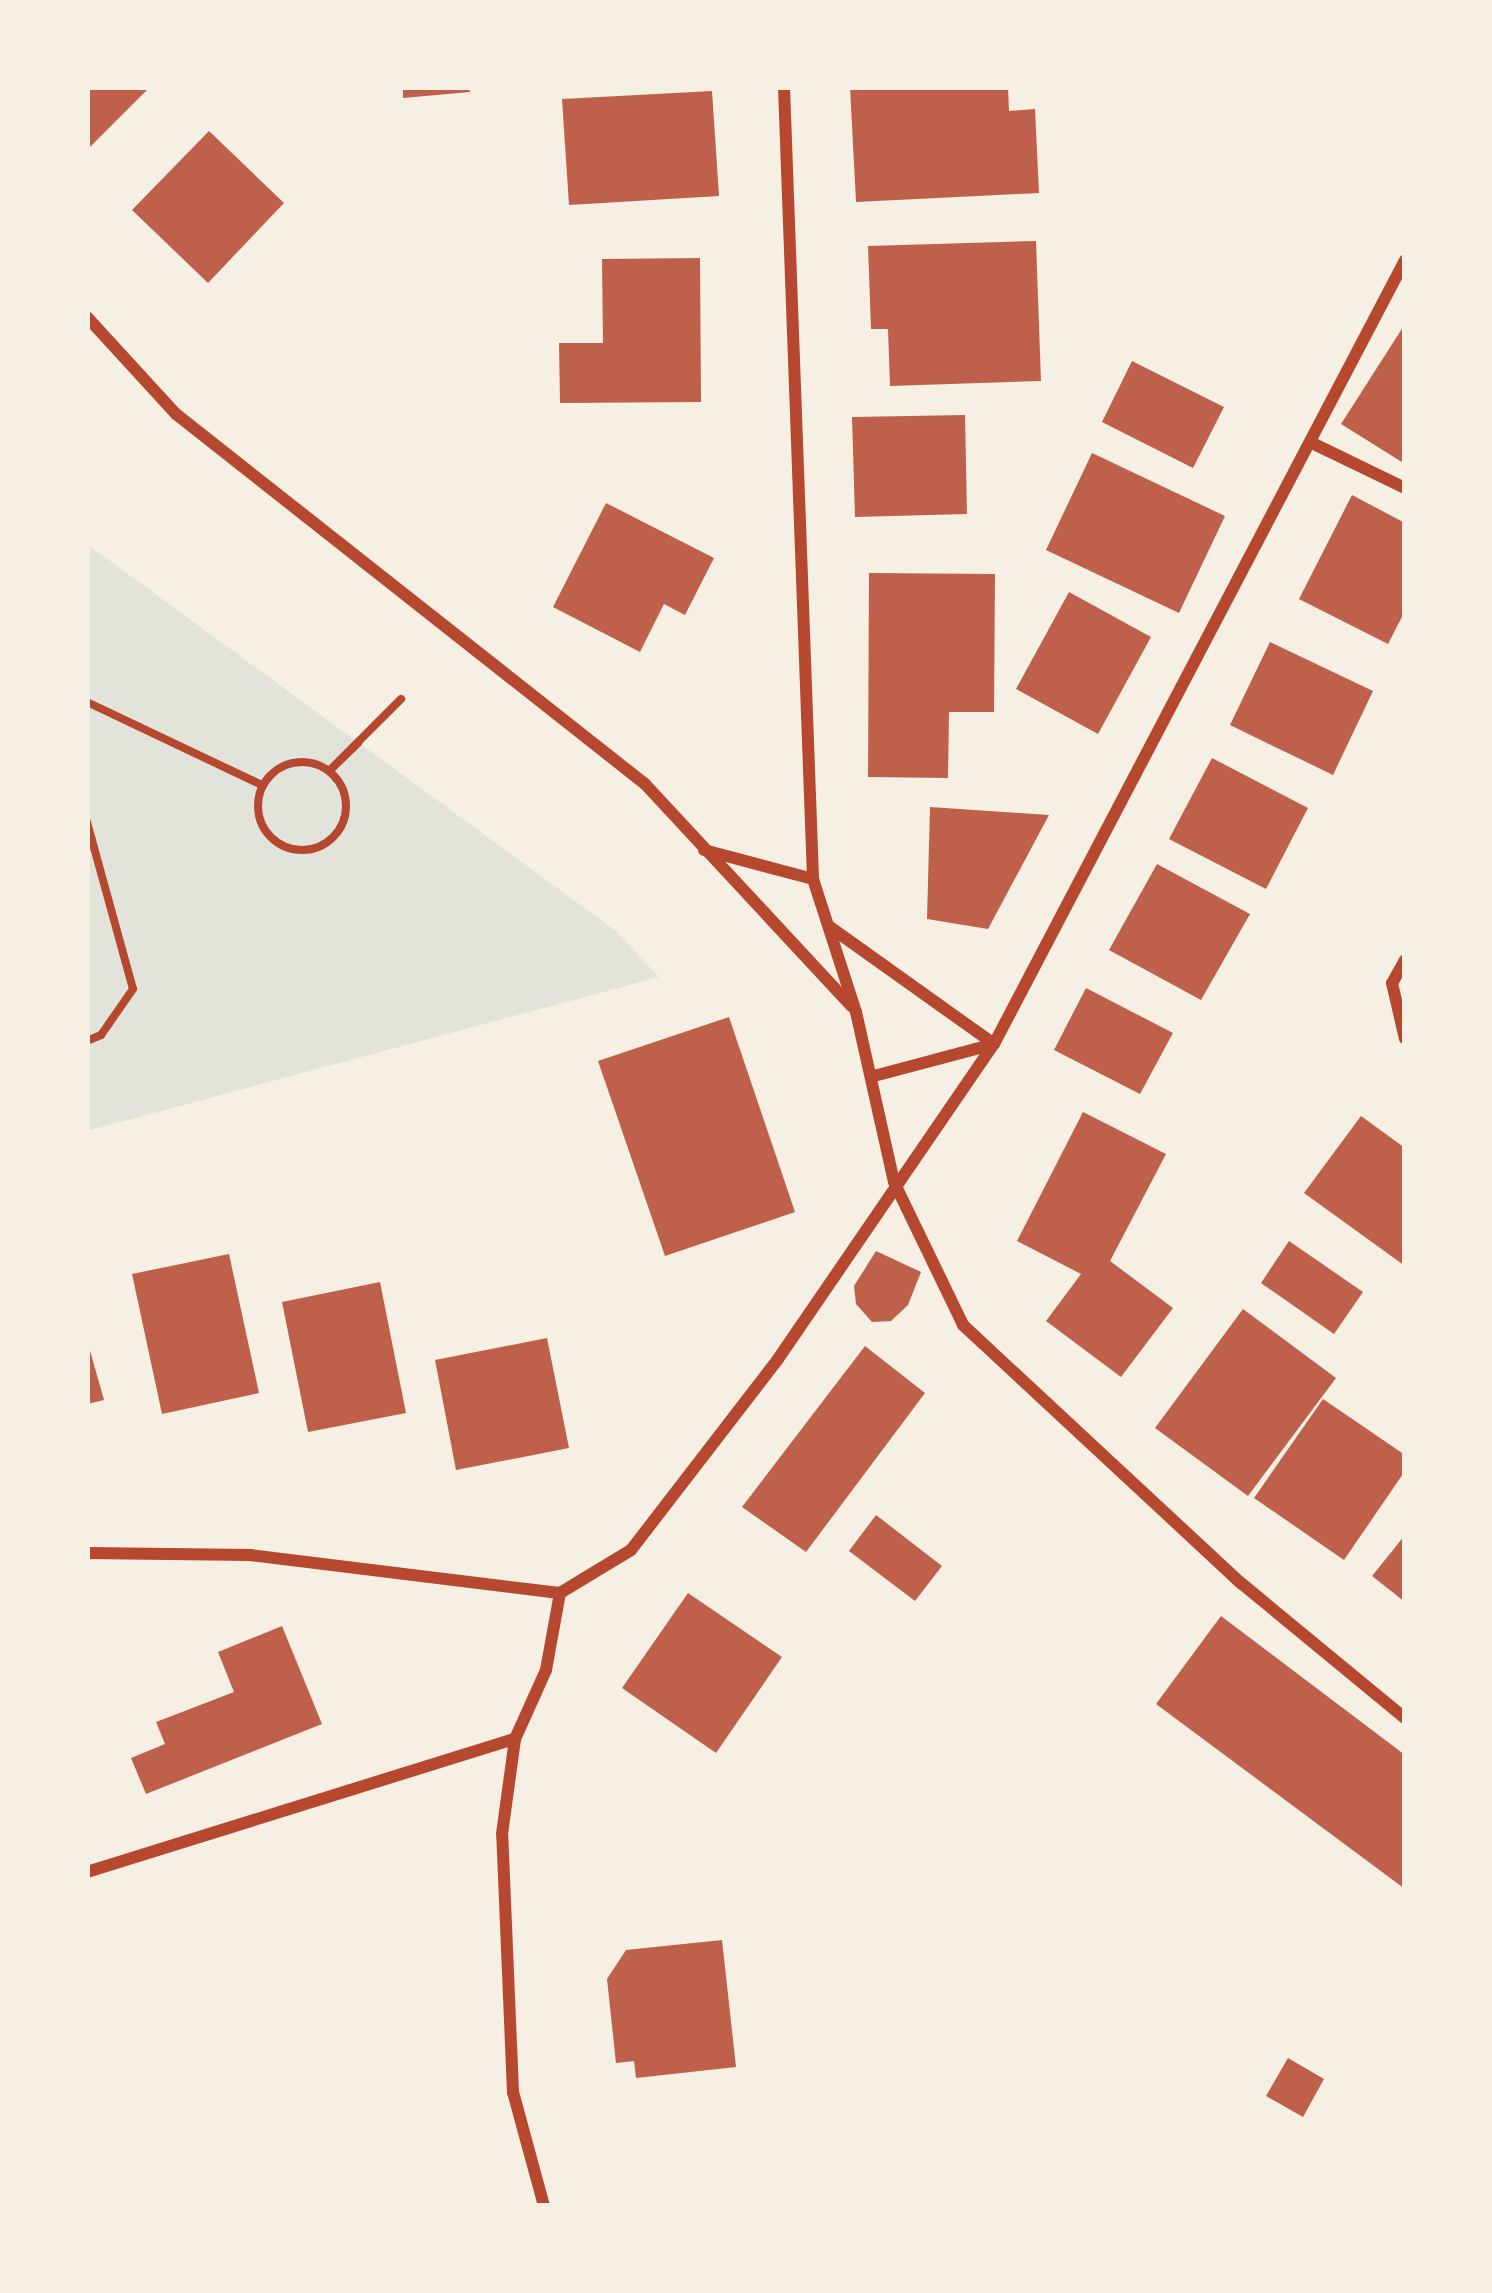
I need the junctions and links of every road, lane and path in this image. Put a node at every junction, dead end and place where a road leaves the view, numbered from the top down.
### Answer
1 (784, 87) edge
2 (1405, 260) edge
3 (87, 316) edge
4 (1312, 443) junction
5 (1405, 488) edge
6 (400, 699) dead end
7 (87, 702) edge
8 (358, 742) dead end
9 (329, 771) junction
10 (262, 785) junction
11 (87, 821) edge
12 (699, 848) junction
13 (813, 879) junction
14 (829, 927) junction
15 (1405, 960) edge
16 (856, 1012) junction
17 (1405, 1039) edge
18 (87, 1041) edge
19 (994, 1044) junction
20 (874, 1076) junction
21 (894, 1182) junction
22 (87, 1553) edge
23 (560, 1593) junction
24 (1405, 1718) edge
25 (515, 1738) junction
26 (87, 1872) edge
27 (544, 2206) edge

1 - 13 street
2 - 4 street
3 - 12 street
4 - 5 street
4 - 19 street
6 - 9 path
7 - 10 path
8 - 9 path
9 - 10 path
9 - 10 path
11 - 18 path
12 - 13 street
12 - 16 street
13 - 14 street
14 - 16 street
14 - 19 street
15 - 17 street
16 - 20 street
19 - 20 street
19 - 21 street
20 - 21 street
21 - 23 street
21 - 24 street
22 - 23 street
23 - 25 street
25 - 26 street
25 - 27 street

